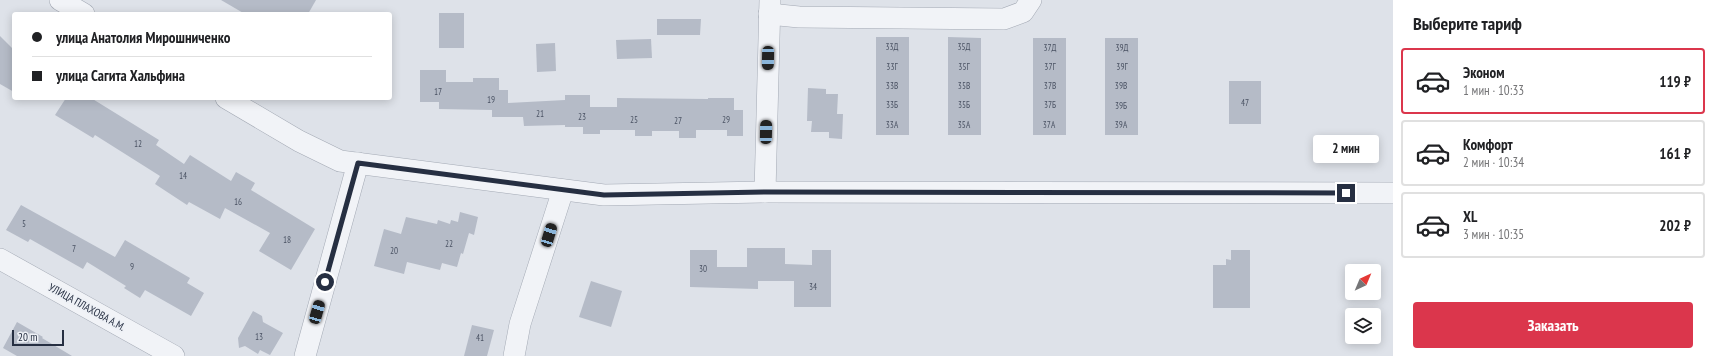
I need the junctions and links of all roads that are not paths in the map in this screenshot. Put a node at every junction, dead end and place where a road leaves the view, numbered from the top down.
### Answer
1 (60, 0) edge
2 (1030, 0) edge
3 (769, 7) edge
4 (81, 12) edge
5 (229, 100) edge
6 (358, 163) junction
7 (563, 190) junction
8 (765, 192) junction
9 (1393, 193) edge
10 (0, 259) edge
11 (174, 356) edge
12 (305, 356) edge
13 (514, 356) edge

1 - 4 street
2 - 3 street
3 - 8 street
5 - 6 street
6 - 7 street
6 - 12 street
7 - 8 street
7 - 13 street
8 - 9 street
10 - 11 street, УЛИЦА ПЛАХОВА А.М.

